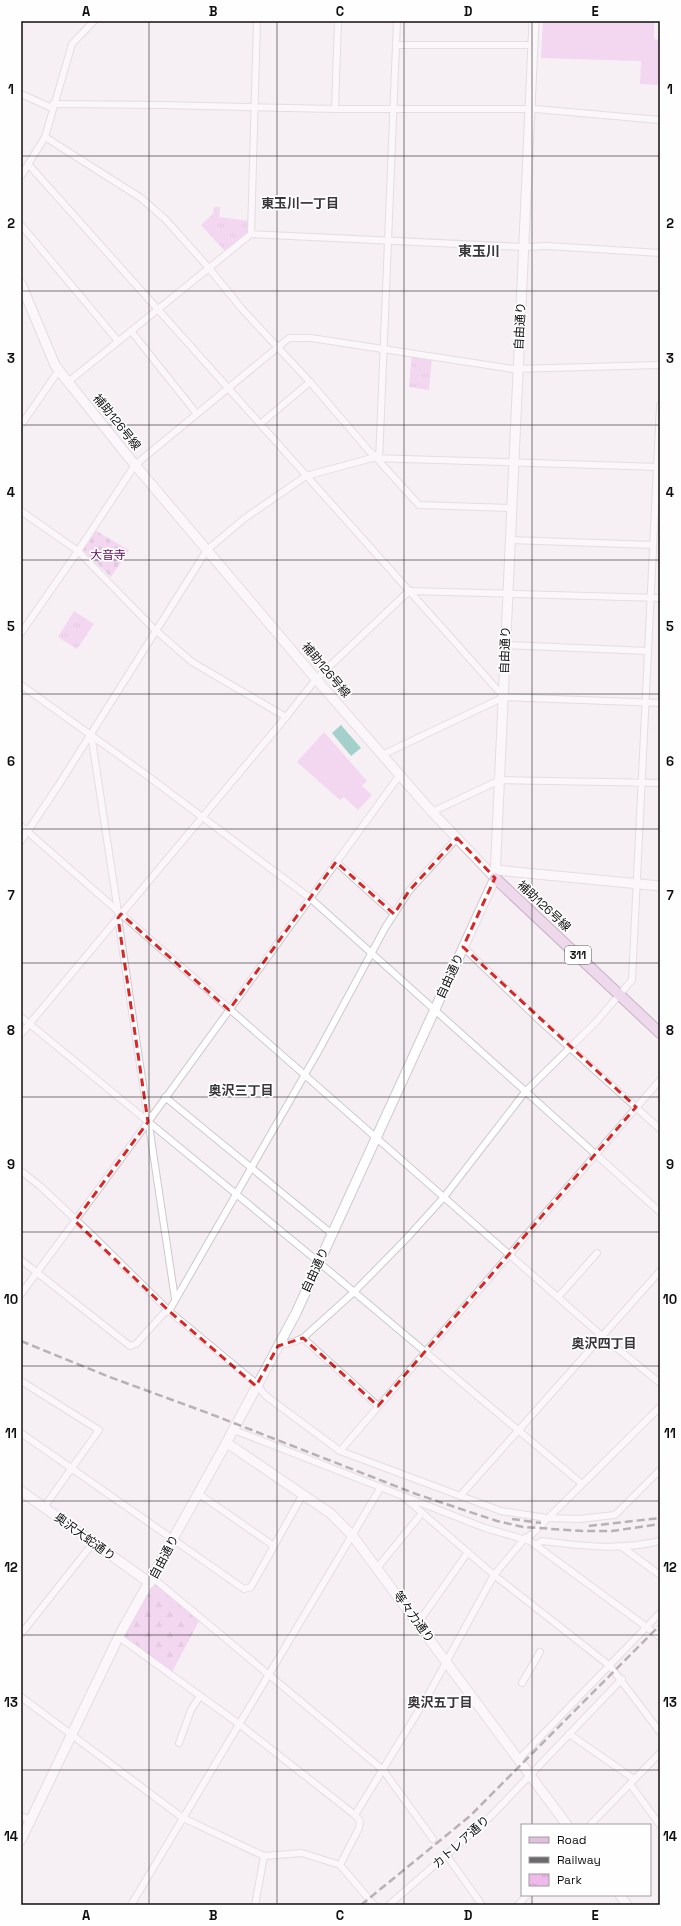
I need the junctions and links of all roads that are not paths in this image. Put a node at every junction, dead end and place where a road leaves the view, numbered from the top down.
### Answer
1 (94, 21) edge
2 (257, 21) edge
3 (338, 21) edge
4 (397, 21) edge
5 (534, 21) edge
6 (396, 45) junction
7 (533, 45) junction
8 (21, 94) edge
9 (52, 106) junction
10 (254, 107) junction
11 (335, 109) junction
12 (530, 109) junction
13 (393, 110) junction
14 (660, 120) edge
15 (45, 137) junction
16 (28, 164) junction
17 (21, 176) edge
18 (21, 225) edge
19 (251, 234) junction
20 (388, 240) junction
21 (523, 247) junction
22 (660, 253) edge
23 (208, 267) junction
24 (21, 284) edge
25 (23, 295) edge
26 (156, 309) junction
27 (131, 331) junction
28 (118, 341) junction
29 (278, 347) junction
30 (383, 350) junction
31 (660, 365) edge
32 (518, 369) junction
33 (59, 370) junction
34 (68, 382) junction
35 (310, 382) junction
36 (229, 388) junction
37 (660, 406) edge
38 (197, 414) junction
39 (260, 424) junction
40 (21, 425) edge
41 (379, 458) junction
42 (514, 462) junction
43 (135, 465) junction
44 (658, 466) edge
45 (306, 476) junction
46 (512, 508) junction
47 (21, 511) edge
48 (510, 540) junction
49 (653, 545) junction
50 (207, 550) junction
51 (78, 551) junction
52 (409, 591) junction
53 (508, 594) junction
54 (650, 598) junction
55 (660, 598) edge
56 (156, 630) junction
57 (21, 633) edge
58 (505, 645) junction
59 (648, 651) junction
60 (316, 679) junction
61 (21, 685) edge
62 (504, 697) junction
63 (645, 702) junction
64 (660, 703) edge
65 (286, 717) junction
66 (91, 734) junction
67 (382, 755) junction
68 (400, 776) junction
69 (500, 780) junction
70 (641, 783) junction
71 (660, 783) edge
72 (432, 812) junction
73 (201, 818) junction
74 (21, 826) edge
75 (28, 832) junction
76 (457, 838) junction
77 (21, 841) edge
78 (336, 862) junction
79 (496, 874) junction
80 (637, 884) junction
81 (660, 886) edge
82 (310, 898) junction
83 (394, 914) junction
84 (119, 915) junction
85 (463, 947) junction
86 (371, 952) junction
87 (620, 996) junction
88 (435, 1009) junction
89 (229, 1010) junction
90 (21, 1017) edge
91 (30, 1025) junction
92 (660, 1033) edge
93 (21, 1034) edge
94 (570, 1048) junction
95 (304, 1075) junction
96 (660, 1080) edge
97 (525, 1092) junction
98 (165, 1097) junction
99 (636, 1107) junction
100 (148, 1122) junction
101 (660, 1129) edge
102 (377, 1136) junction
103 (596, 1154) junction
104 (251, 1167) junction
105 (21, 1171) edge
106 (236, 1194) junction
107 (444, 1197) junction
108 (660, 1212) edge
109 (75, 1221) junction
110 (332, 1234) junction
111 (597, 1252) dead end
112 (510, 1254) junction
113 (21, 1260) edge
114 (319, 1262) junction
115 (660, 1271) edge
116 (37, 1272) junction
117 (354, 1292) junction
118 (21, 1294) edge
119 (558, 1297) junction
120 (175, 1299) junction
121 (168, 1311) junction
122 (602, 1336) junction
123 (303, 1338) junction
124 (278, 1346) junction
125 (425, 1352) junction
126 (21, 1381) edge
127 (660, 1383) edge
128 (256, 1386) junction
129 (378, 1406) junction
130 (660, 1407) edge
131 (234, 1430) junction
132 (518, 1430) junction
133 (21, 1433) edge
134 (227, 1443) junction
135 (340, 1451) junction
136 (71, 1468) junction
137 (660, 1470) edge
138 (582, 1484) junction
139 (381, 1487) junction
140 (21, 1491) edge
141 (199, 1494) junction
142 (302, 1494) junction
143 (401, 1495) junction
144 (460, 1496) junction
145 (44, 1507) junction
146 (422, 1513) junction
147 (548, 1518) junction
148 (352, 1535) junction
149 (525, 1538) junction
150 (173, 1539) junction
151 (660, 1541) edge
152 (93, 1543) junction
153 (535, 1545) junction
154 (274, 1546) junction
155 (622, 1547) junction
156 (468, 1552) junction
157 (377, 1568) junction
158 (494, 1574) junction
159 (660, 1575) edge
160 (152, 1580) junction
161 (660, 1613) edge
162 (418, 1623) junction
163 (646, 1627) junction
164 (21, 1634) edge
165 (119, 1636) junction
166 (660, 1637) edge
167 (540, 1652) dead end
168 (447, 1662) junction
169 (610, 1666) junction
170 (269, 1674) junction
171 (622, 1679) junction
172 (522, 1683) dead end
173 (21, 1696) edge
174 (200, 1696) junction
175 (239, 1724) junction
176 (660, 1732) edge
177 (71, 1734) junction
178 (569, 1734) junction
179 (179, 1743) dead end
180 (660, 1753) edge
181 (519, 1759) junction
182 (383, 1770) junction
183 (531, 1776) junction
184 (632, 1781) junction
185 (355, 1815) junction
186 (21, 1816) edge
187 (183, 1818) junction
188 (30, 1820) junction
189 (566, 1824) edge
190 (591, 1824) edge
191 (660, 1825) edge
192 (434, 1839) dead end
193 (21, 1840) edge
194 (264, 1856) junction
195 (447, 1856) junction
196 (340, 1865) junction
197 (525, 1896) edge
198 (621, 1896) edge
199 (131, 1905) edge
200 (255, 1905) edge
201 (374, 1905) edge
202 (389, 1905) edge
203 (482, 1905) edge
204 (518, 1905) edge
205 (627, 1905) edge

1 - 9 street
2 - 10 street
3 - 11 street
4 - 6 street
5 - 7 street, 自由通り
6 - 7 street
6 - 13 street
7 - 12 street, 自由通り
8 - 9 street
9 - 10 street
9 - 15 street
10 - 11 street
10 - 19 street
11 - 13 street
12 - 13 street
12 - 14 street
12 - 21 street, 自由通り
13 - 20 street
15 - 16 street
15 - 23 street
16 - 17 street
16 - 26 street
18 - 28 street
19 - 20 street
19 - 23 street
20 - 21 street
20 - 30 street
21 - 22 street
21 - 32 street, 自由通り
23 - 26 street
23 - 29 street
24 - 25 street, 補助126号線
25 - 33 street, 補助126号線
26 - 27 street
26 - 36 street
27 - 28 street
27 - 38 street
28 - 34 street
29 - 30 street
29 - 35 street
29 - 36 street
30 - 32 street
30 - 41 street
31 - 32 street
32 - 42 street, 自由通り
33 - 34 street, 補助126号線
33 - 40 street
34 - 43 street, 補助126号線
35 - 39 street
35 - 41 street
36 - 38 street
36 - 39 street
37 - 44 street
38 - 43 street
39 - 45 street
41 - 42 street
41 - 45 street
41 - 46 street
42 - 44 street
42 - 46 street, 自由通り
43 - 50 street, 補助126号線
43 - 51 street
44 - 49 street
45 - 50 street
45 - 52 street
46 - 48 street, 自由通り
47 - 51 street
48 - 49 street
48 - 53 street, 自由通り
49 - 54 street
50 - 56 street
50 - 60 street, 補助126号線
51 - 56 street
51 - 57 street
52 - 53 street
52 - 60 street
52 - 62 street
53 - 54 street
53 - 58 street, 自由通り
54 - 55 street
54 - 59 street
56 - 65 street
56 - 66 street
58 - 59 street
58 - 62 street, 自由通り
59 - 63 street
60 - 65 street
60 - 67 street, 補助126号線
61 - 66 street
62 - 63 street
62 - 67 street
62 - 69 street, 自由通り
63 - 64 street
63 - 70 street
65 - 73 street
66 - 73 street
66 - 75 street
66 - 84 street
67 - 68 street, 補助126号線
68 - 72 street, 補助126号線
68 - 78 street
69 - 70 street
69 - 72 street
69 - 79 street, 自由通り
70 - 71 street
70 - 80 street
72 - 76 street, 補助126号線
73 - 82 street
73 - 84 street
74 - 75 street
75 - 77 street
75 - 84 street
76 - 79 street, 補助126号線
76 - 83 street
78 - 82 street
78 - 83 street
79 - 80 street
79 - 85 street, 自由通り
79 - 87 main road, 補助126号線 / 311
80 - 81 street
80 - 87 street
82 - 86 street
82 - 89 street
83 - 86 street
84 - 89 street
84 - 91 street
84 - 100 street
85 - 88 street, 自由通り
85 - 94 street
86 - 88 street
86 - 95 street
87 - 92 main road, 補助126号線 / 311
87 - 94 street
88 - 97 street
88 - 102 street, 自由通り
89 - 95 street
89 - 98 street
90 - 91 street
91 - 93 street
91 - 100 street
94 - 97 street
94 - 99 street
95 - 102 street
95 - 104 street
96 - 99 street
97 - 103 street
97 - 107 street
98 - 100 street
98 - 104 street
99 - 101 street
99 - 103 street
100 - 106 street
100 - 109 street
100 - 120 street
102 - 107 street
102 - 110 street, 自由通り
103 - 108 street
103 - 112 street
104 - 106 street
104 - 110 street
105 - 109 street
106 - 114 street
106 - 120 street
107 - 112 street
107 - 117 street
109 - 116 street
109 - 121 street
110 - 114 street, 自由通り
111 - 119 street
112 - 119 street
112 - 125 street
113 - 116 street
114 - 117 street
114 - 124 street, 自由通り
115 - 122 street
116 - 118 street
116 - 121 street
117 - 123 street
117 - 125 street
119 - 122 street
120 - 121 street
121 - 128 street
122 - 127 street
122 - 132 street
123 - 124 street
123 - 129 street
124 - 128 street, 自由通り
125 - 129 street
125 - 132 street
126 - 136 street
128 - 131 street, 自由通り
128 - 135 street
129 - 135 street
130 - 138 street
131 - 134 street, 自由通り
131 - 139 street
132 - 138 street
132 - 144 street
133 - 136 street
134 - 141 street, 自由通り
134 - 142 street, 等々力通り
135 - 144 street
136 - 145 street
136 - 150 street
137 - 147 street
138 - 147 street
139 - 143 street
139 - 148 street
140 - 145 street, 奥沢大蛇通り
141 - 150 street, 自由通り
141 - 154 street
142 - 148 street, 等々力通り
142 - 154 street
143 - 146 street
143 - 149 street
144 - 147 street
145 - 152 street, 奥沢大蛇通り
146 - 156 street
146 - 157 street
147 - 149 street
148 - 157 street, 等々力通り
148 - 170 street
149 - 153 street
149 - 158 street
150 - 154 street
150 - 160 street, 自由通り
151 - 155 street
152 - 160 street, 奥沢大蛇通り
152 - 164 street
153 - 155 street
153 - 163 street
155 - 159 street
156 - 158 street
156 - 162 street
157 - 162 street, 等々力通り
158 - 168 street
158 - 169 street
160 - 165 street, 自由通り
160 - 170 street
161 - 163 street
162 - 168 street, 等々力通り
163 - 166 street
163 - 169 street
165 - 174 street
165 - 177 street, 自由通り
167 - 172 street
168 - 181 street, 等々力通り
168 - 182 street
169 - 171 street
169 - 181 street
170 - 175 street
170 - 182 street
171 - 176 street
171 - 178 street, カトレア通り
173 - 177 street
174 - 175 street
174 - 179 street
175 - 185 street
175 - 187 street
177 - 187 street
177 - 188 street, 自由通り
178 - 183 street, カトレア通り
178 - 184 street
180 - 184 street
181 - 183 street, 等々力通り
182 - 185 street
182 - 192 street
183 - 189 street, 等々力通り
183 - 195 street, カトレア通り
184 - 190 street
184 - 191 street
185 - 196 street
186 - 188 street
187 - 194 street
187 - 199 street
188 - 193 street, 自由通り
194 - 196 street
194 - 200 street
195 - 202 street, カトレア通り
195 - 203 street
196 - 201 street
197 - 204 street
198 - 205 street

